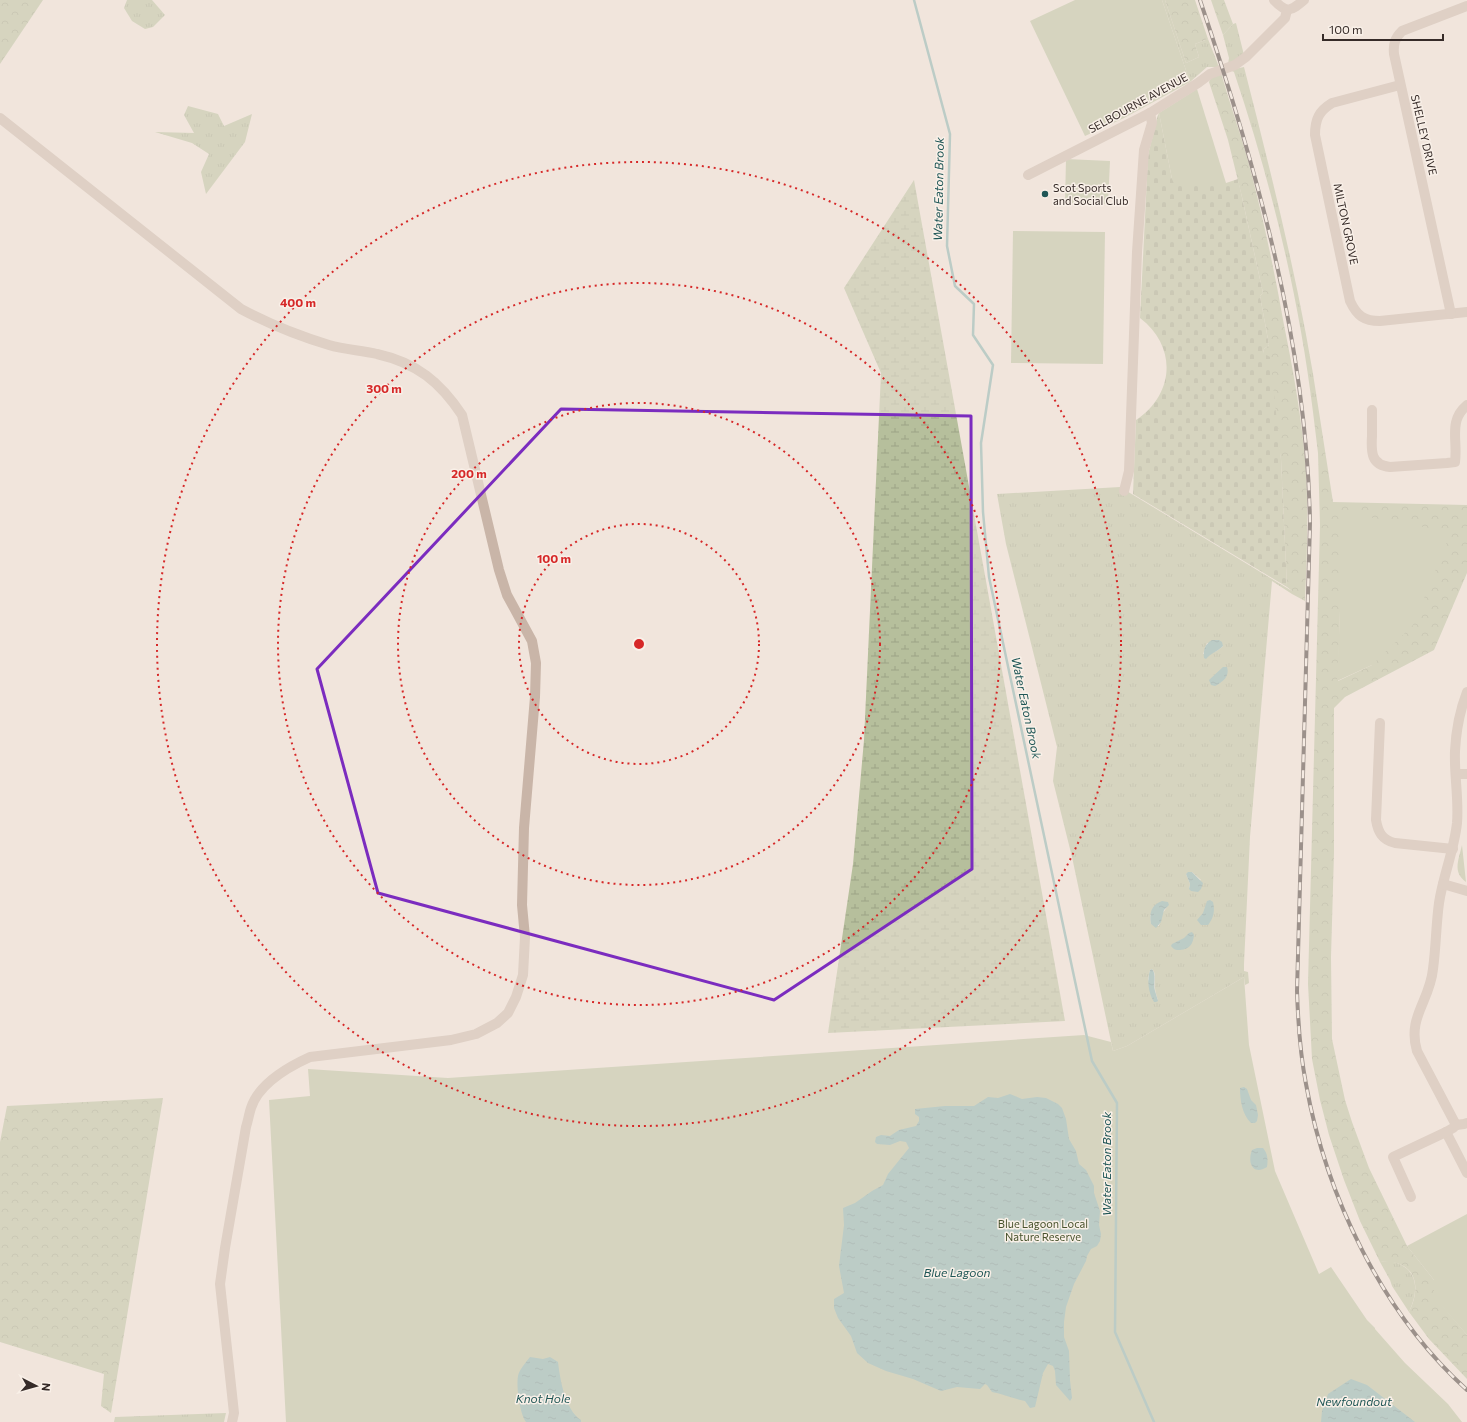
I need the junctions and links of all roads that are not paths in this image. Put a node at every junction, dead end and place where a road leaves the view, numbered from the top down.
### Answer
1 (1274, 0) edge
2 (1304, 0) edge
3 (1467, 6) edge
4 (1287, 10) junction
5 (1400, 85) junction
6 (1150, 113) junction
7 (0, 118) edge
8 (1028, 175) dead end
9 (1467, 312) edge
10 (1451, 314) junction
11 (1467, 405) edge
12 (1372, 410) dead end
13 (1124, 491) dead end
14 (1467, 692) edge
15 (1380, 723) dead end
16 (1456, 774) junction
17 (1467, 774) edge
18 (1453, 849) junction
19 (1443, 884) junction
20 (1467, 891) edge
21 (1467, 1123) edge
22 (1456, 1125) junction
23 (1446, 1132) junction
24 (1467, 1173) edge
25 (1411, 1197) dead end
26 (232, 1422) edge

1 - 4 street
2 - 4 street, SELBOURNE AVENUE
3 - 5 street, SHELLEY DRIVE
4 - 6 street, SELBOURNE AVENUE
5 - 10 street, SHELLEY DRIVE
5 - 10 street, MILTON GROVE
6 - 8 street, SELBOURNE AVENUE
6 - 13 street
7 - 26 street
9 - 10 street, MILTON GROVE
11 - 12 street
14 - 16 street
15 - 18 street
16 - 17 street
16 - 18 street
18 - 19 street
19 - 20 street
19 - 22 street
21 - 22 street
22 - 23 street
23 - 24 street
23 - 25 street

